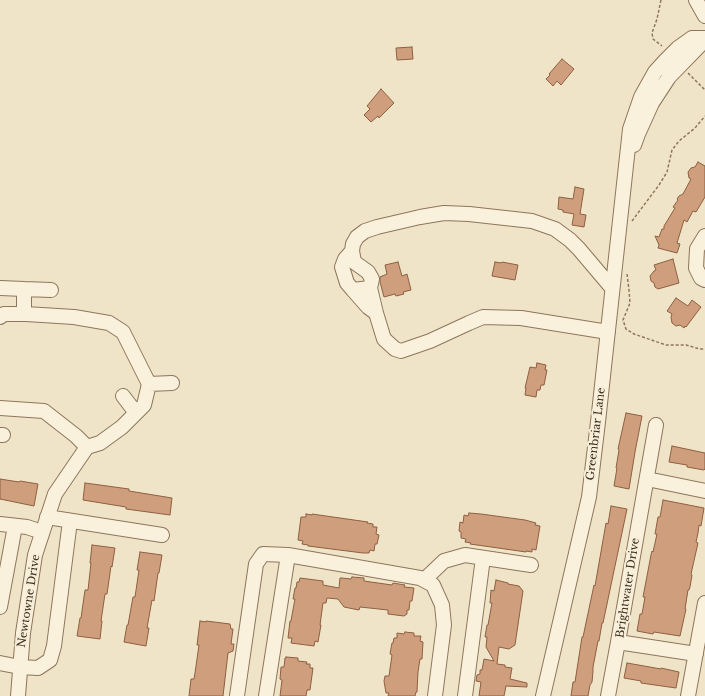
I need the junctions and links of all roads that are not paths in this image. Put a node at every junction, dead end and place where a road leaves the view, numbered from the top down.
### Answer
1 (696, 0) edge
2 (705, 16) edge
3 (705, 39) edge
4 (705, 236) edge
5 (352, 251) junction
6 (705, 280) edge
7 (0, 288) edge
8 (370, 288) junction
9 (612, 288) junction
10 (24, 289) junction
11 (51, 290) dead end
12 (353, 290) junction
13 (376, 313) junction
14 (24, 314) junction
15 (0, 317) edge
16 (608, 332) junction
17 (172, 383) dead end
18 (149, 384) junction
19 (123, 396) dead end
20 (0, 408) edge
21 (136, 413) junction
22 (656, 425) dead end
23 (86, 447) junction
24 (647, 479) junction
25 (705, 491) edge
26 (47, 517) junction
27 (70, 521) junction
28 (0, 524) edge
29 (15, 526) junction
30 (42, 532) junction
31 (162, 535) dead end
32 (288, 555) junction
33 (483, 558) junction
34 (531, 565) dead end
35 (424, 580) junction
36 (705, 603) edge
37 (0, 607) edge
38 (618, 642) junction
39 (696, 654) junction
40 (0, 663) edge
41 (20, 667) junction
42 (18, 696) edge
43 (237, 696) edge
44 (266, 696) edge
45 (435, 696) edge
46 (465, 696) edge
47 (544, 696) edge
48 (608, 696) edge
49 (688, 696) edge

1 - 2 street
3 - 9 street, Greenbriar Lane
4 - 6 street
5 - 8 street
5 - 9 street
5 - 12 street
7 - 10 street
8 - 12 street
8 - 13 street
9 - 16 street, Greenbriar Lane
10 - 11 street
10 - 14 street
12 - 13 street
13 - 16 street
14 - 15 street
14 - 18 street
16 - 47 street, Greenbriar Lane
17 - 18 street
18 - 21 street
19 - 21 street
20 - 23 street
21 - 23 street
22 - 24 street, Brightwater Drive
23 - 26 street, Newtowne Drive
24 - 25 street
24 - 38 street, Brightwater Drive
26 - 27 street
26 - 30 street, Newtowne Drive
27 - 31 street
27 - 41 street
28 - 29 street
29 - 30 street
29 - 37 street
30 - 41 street, Newtowne Drive
32 - 35 street
32 - 43 street
32 - 44 street
33 - 34 street
33 - 35 street
33 - 46 street
35 - 45 street
36 - 39 street
38 - 39 street
38 - 48 street, Brightwater Drive
39 - 49 street
40 - 41 street
41 - 42 street, Newtowne Drive

